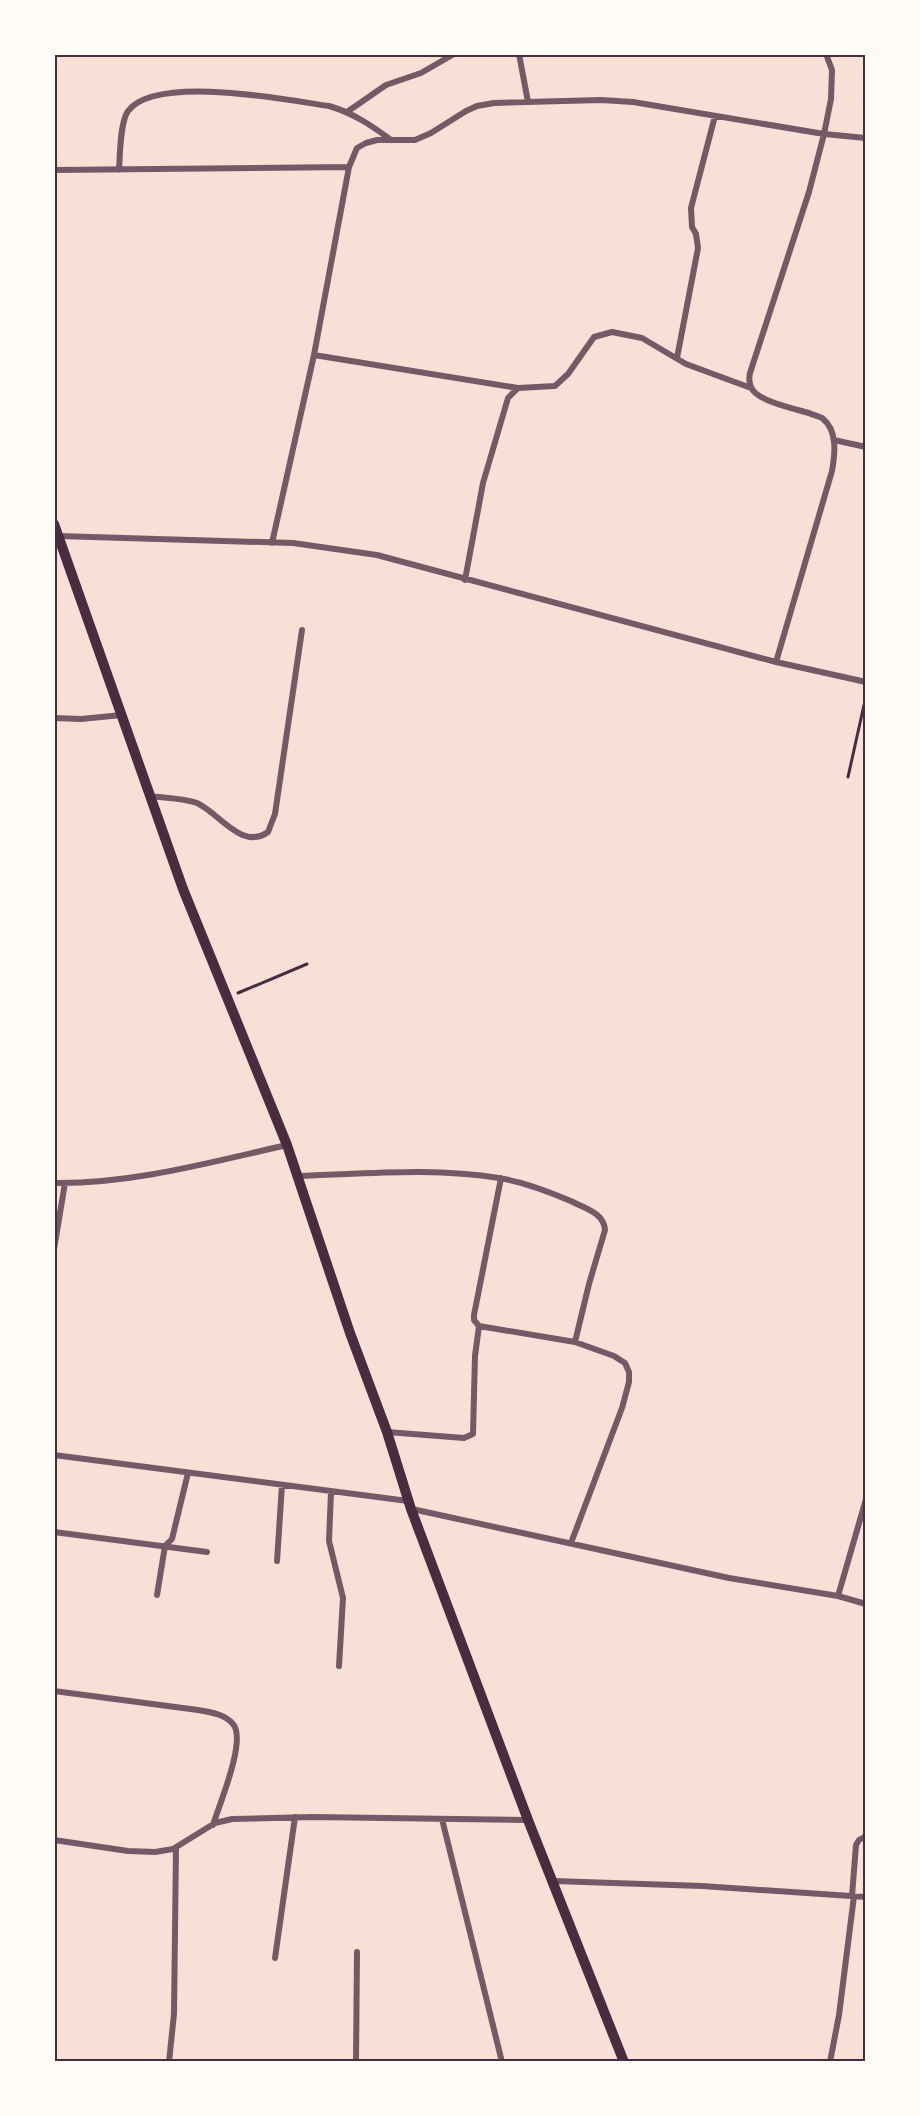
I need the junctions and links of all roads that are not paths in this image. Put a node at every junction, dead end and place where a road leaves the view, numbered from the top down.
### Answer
1 (454, 54) edge
2 (519, 54) edge
3 (826, 54) edge
4 (528, 102) junction
5 (347, 112) junction
6 (715, 116) junction
7 (824, 134) junction
8 (866, 138) edge
9 (392, 140) junction
10 (349, 167) junction
11 (54, 170) edge
12 (119, 170) junction
13 (314, 355) junction
14 (677, 358) junction
15 (519, 388) junction
16 (751, 388) junction
17 (834, 440) junction
18 (866, 447) edge
19 (54, 524) edge
20 (58, 536) junction
21 (272, 543) junction
22 (465, 580) junction
23 (302, 630) dead end
24 (776, 662) junction
25 (866, 682) edge
26 (123, 714) junction
27 (54, 718) edge
28 (149, 796) junction
29 (287, 1145) junction
30 (298, 1176) junction
31 (501, 1178) junction
32 (54, 1183) edge
33 (65, 1183) junction
34 (54, 1249) edge
35 (479, 1326) junction
36 (575, 1342) junction
37 (387, 1432) junction
38 (54, 1455) edge
39 (188, 1473) junction
40 (282, 1485) junction
41 (331, 1492) junction
42 (866, 1499) edge
43 (410, 1505) junction
44 (54, 1532) edge
45 (571, 1543) junction
46 (165, 1546) junction
47 (207, 1552) dead end
48 (277, 1561) dead end
49 (157, 1595) dead end
50 (838, 1596) junction
51 (866, 1604) edge
52 (339, 1666) dead end
53 (54, 1691) edge
54 (295, 1817) junction
55 (442, 1819) junction
56 (528, 1820) junction
57 (213, 1825) junction
58 (866, 1836) edge
59 (54, 1840) edge
60 (176, 1848) junction
61 (554, 1881) junction
62 (853, 1896) junction
63 (866, 1897) edge
64 (357, 1952) dead end
65 (275, 1958) dead end
66 (169, 2062) edge
67 (356, 2062) edge
68 (502, 2062) edge
69 (624, 2062) edge
70 (830, 2062) edge

1 - 5 street
2 - 4 street
3 - 7 street
4 - 6 street
4 - 9 street
5 - 9 street
5 - 12 street
6 - 7 street
6 - 14 street
7 - 8 street
7 - 16 street
9 - 10 street
10 - 12 street
10 - 13 street
11 - 12 street
13 - 15 street
13 - 21 street
14 - 15 street
14 - 16 street
15 - 22 street
16 - 17 street
17 - 18 street
17 - 24 street
19 - 20 main road
20 - 21 street
20 - 26 main road
21 - 22 street
22 - 24 street
23 - 28 street
24 - 25 street
26 - 27 street
26 - 28 main road
28 - 29 main road
29 - 30 main road
29 - 33 street
30 - 31 street
30 - 37 main road
31 - 35 street
31 - 36 street
32 - 33 street
33 - 34 street
35 - 36 street
35 - 37 street
36 - 45 street
37 - 43 main road
38 - 39 street
39 - 40 street
39 - 46 street
40 - 41 street
40 - 48 street
41 - 43 street
41 - 52 street
42 - 50 street
43 - 45 street
43 - 56 main road
44 - 46 street
45 - 50 street
46 - 47 street
46 - 49 street
50 - 51 street
53 - 57 street
54 - 55 street
54 - 57 street
54 - 65 street
55 - 56 street
55 - 68 street
56 - 61 main road
57 - 60 street
58 - 62 street
59 - 60 street
60 - 66 street
61 - 62 street
61 - 69 main road
62 - 63 street
62 - 70 street
64 - 67 street

